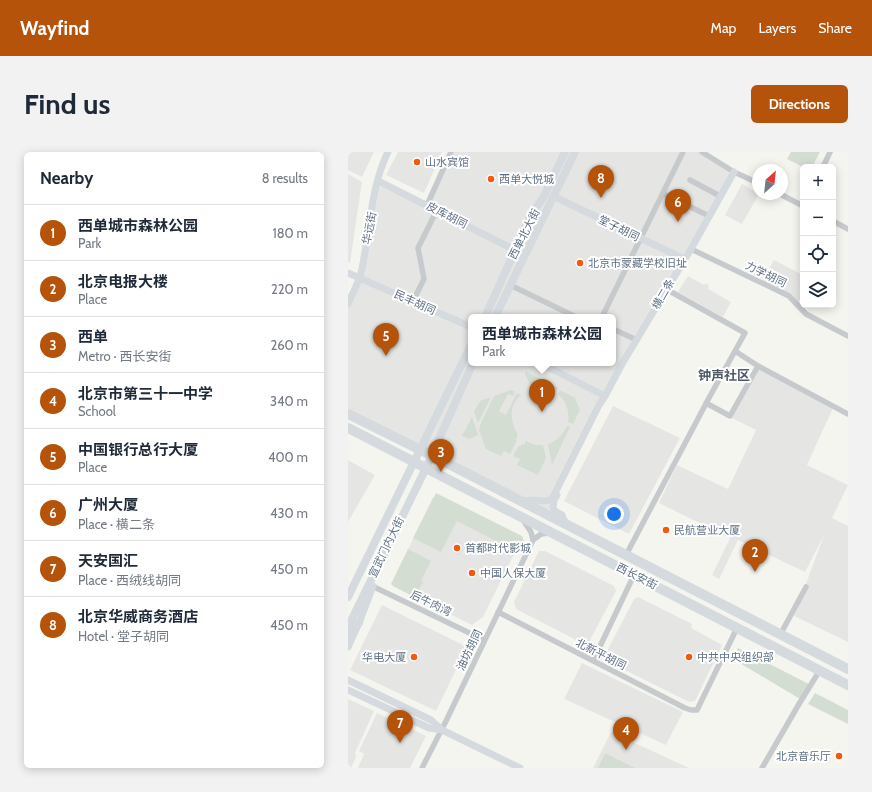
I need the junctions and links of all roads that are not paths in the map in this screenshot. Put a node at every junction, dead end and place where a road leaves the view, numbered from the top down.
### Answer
1 (388, 152) edge
2 (451, 152) edge
3 (565, 152) edge
4 (575, 152) edge
5 (683, 152) edge
6 (702, 152) edge
7 (830, 152) edge
8 (824, 164) edge
9 (734, 172) junction
10 (690, 180) dead end
11 (752, 180) edge
12 (378, 181) junction
13 (664, 194) dead end
14 (553, 196) junction
15 (720, 196) junction
16 (788, 198) edge
17 (800, 204) edge
18 (427, 205) junction
19 (437, 210) junction
20 (709, 216) junction
21 (836, 223) edge
22 (848, 229) edge
23 (641, 239) junction
24 (691, 249) junction
25 (515, 250) junction
26 (684, 259) junction
27 (348, 272) edge
28 (359, 278) junction
29 (510, 285) junction
30 (666, 289) junction
31 (413, 301) junction
32 (348, 304) edge
33 (486, 314) edge
34 (496, 314) edge
35 (570, 314) edge
36 (604, 314) edge
37 (468, 326) edge
38 (616, 330) edge
39 (848, 336) edge
40 (636, 340) junction
41 (468, 351) edge
42 (735, 351) junction
43 (472, 366) edge
44 (546, 366) edge
45 (758, 366) junction
46 (605, 396) junction
47 (706, 403) junction
48 (348, 414) edge
49 (848, 414) edge
50 (348, 428) edge
51 (419, 450) junction
52 (431, 456) junction
53 (414, 462) junction
54 (426, 468) junction
55 (521, 501) junction
56 (522, 518) junction
57 (566, 525) junction
58 (550, 532) junction
59 (533, 540) junction
60 (626, 555) junction
61 (634, 575) junction
62 (371, 585) junction
63 (806, 587) dead end
64 (348, 597) edge
65 (498, 612) junction
66 (359, 623) junction
67 (348, 627) edge
68 (737, 628) junction
69 (348, 634) edge
70 (780, 635) junction
71 (484, 640) junction
72 (348, 647) edge
73 (593, 661) junction
74 (848, 669) edge
75 (820, 670) junction
76 (348, 680) edge
77 (848, 685) edge
78 (348, 690) edge
79 (442, 730) junction
80 (422, 768) edge
81 (520, 768) edge
82 (762, 768) edge

1 - 12 street, 华远街
2 - 18 street
3 - 25 main road, 西单北大街
4 - 14 main road, 西单北大街
5 - 23 street
6 - 9 street
7 - 8 street
9 - 11 street
9 - 15 street, 横二条
10 - 15 street
12 - 18 street, 皮库胡同
12 - 28 street, 华远街
13 - 20 street
14 - 23 street, 堂子胡同
14 - 29 main road, 西单北大街
15 - 20 street, 横二条
16 - 17 street
18 - 19 street, 皮库胡同
19 - 25 street, 皮库胡同
19 - 31 street
20 - 24 street, 横二条
21 - 22 street
23 - 26 street, 堂子胡同
23 - 36 street
24 - 26 street, 横二条
24 - 39 street, 力学胡同
25 - 33 main road, 西单北大街
26 - 30 street, 横二条
27 - 28 street, 民丰胡同
28 - 31 street, 民丰胡同
28 - 32 street, 华远街
29 - 34 main road, 西单北大街
29 - 35 street
30 - 40 street, 横二条
30 - 42 street
31 - 37 street, 民丰胡同
38 - 40 street
40 - 46 street, 横二条
41 - 51 main road
42 - 45 street
42 - 47 street
43 - 52 main road
44 - 46 street
45 - 47 street
45 - 49 street
46 - 55 street, 横二条
46 - 57 street, 横二条
47 - 60 street
48 - 51 highway, 西长安街
50 - 53 highway, 西长安街
51 - 52 highway, 西长安街
51 - 53 main road, 宣武门内大街
52 - 54 main road, 宣武门内大街
52 - 55 highway, 西长安街
53 - 54 highway, 西长安街
53 - 64 main road, 宣武门内大街
54 - 56 highway, 西长安街
54 - 62 main road, 宣武门内大街
55 - 57 highway, 西长安街
56 - 58 highway, 西长安街
56 - 59 street
57 - 60 highway, 西长安街
58 - 59 street
58 - 61 highway, 西长安街
59 - 65 street, 油坊胡同
60 - 70 highway, 西长安街
61 - 68 highway, 西长安街
61 - 73 street
62 - 66 street
62 - 67 main road, 宣武门内大街
62 - 71 street, 后牛肉湾
63 - 70 street
65 - 71 street, 油坊胡同
65 - 73 street, 北新平胡同
66 - 69 main road
66 - 72 street
68 - 73 street, 北新平胡同
68 - 75 highway, 西长安街
70 - 74 highway, 西长安街
71 - 79 street, 油坊胡同
75 - 77 highway, 西长安街
75 - 82 street
76 - 79 street
78 - 79 street
79 - 80 street, 油坊胡同
79 - 81 street

